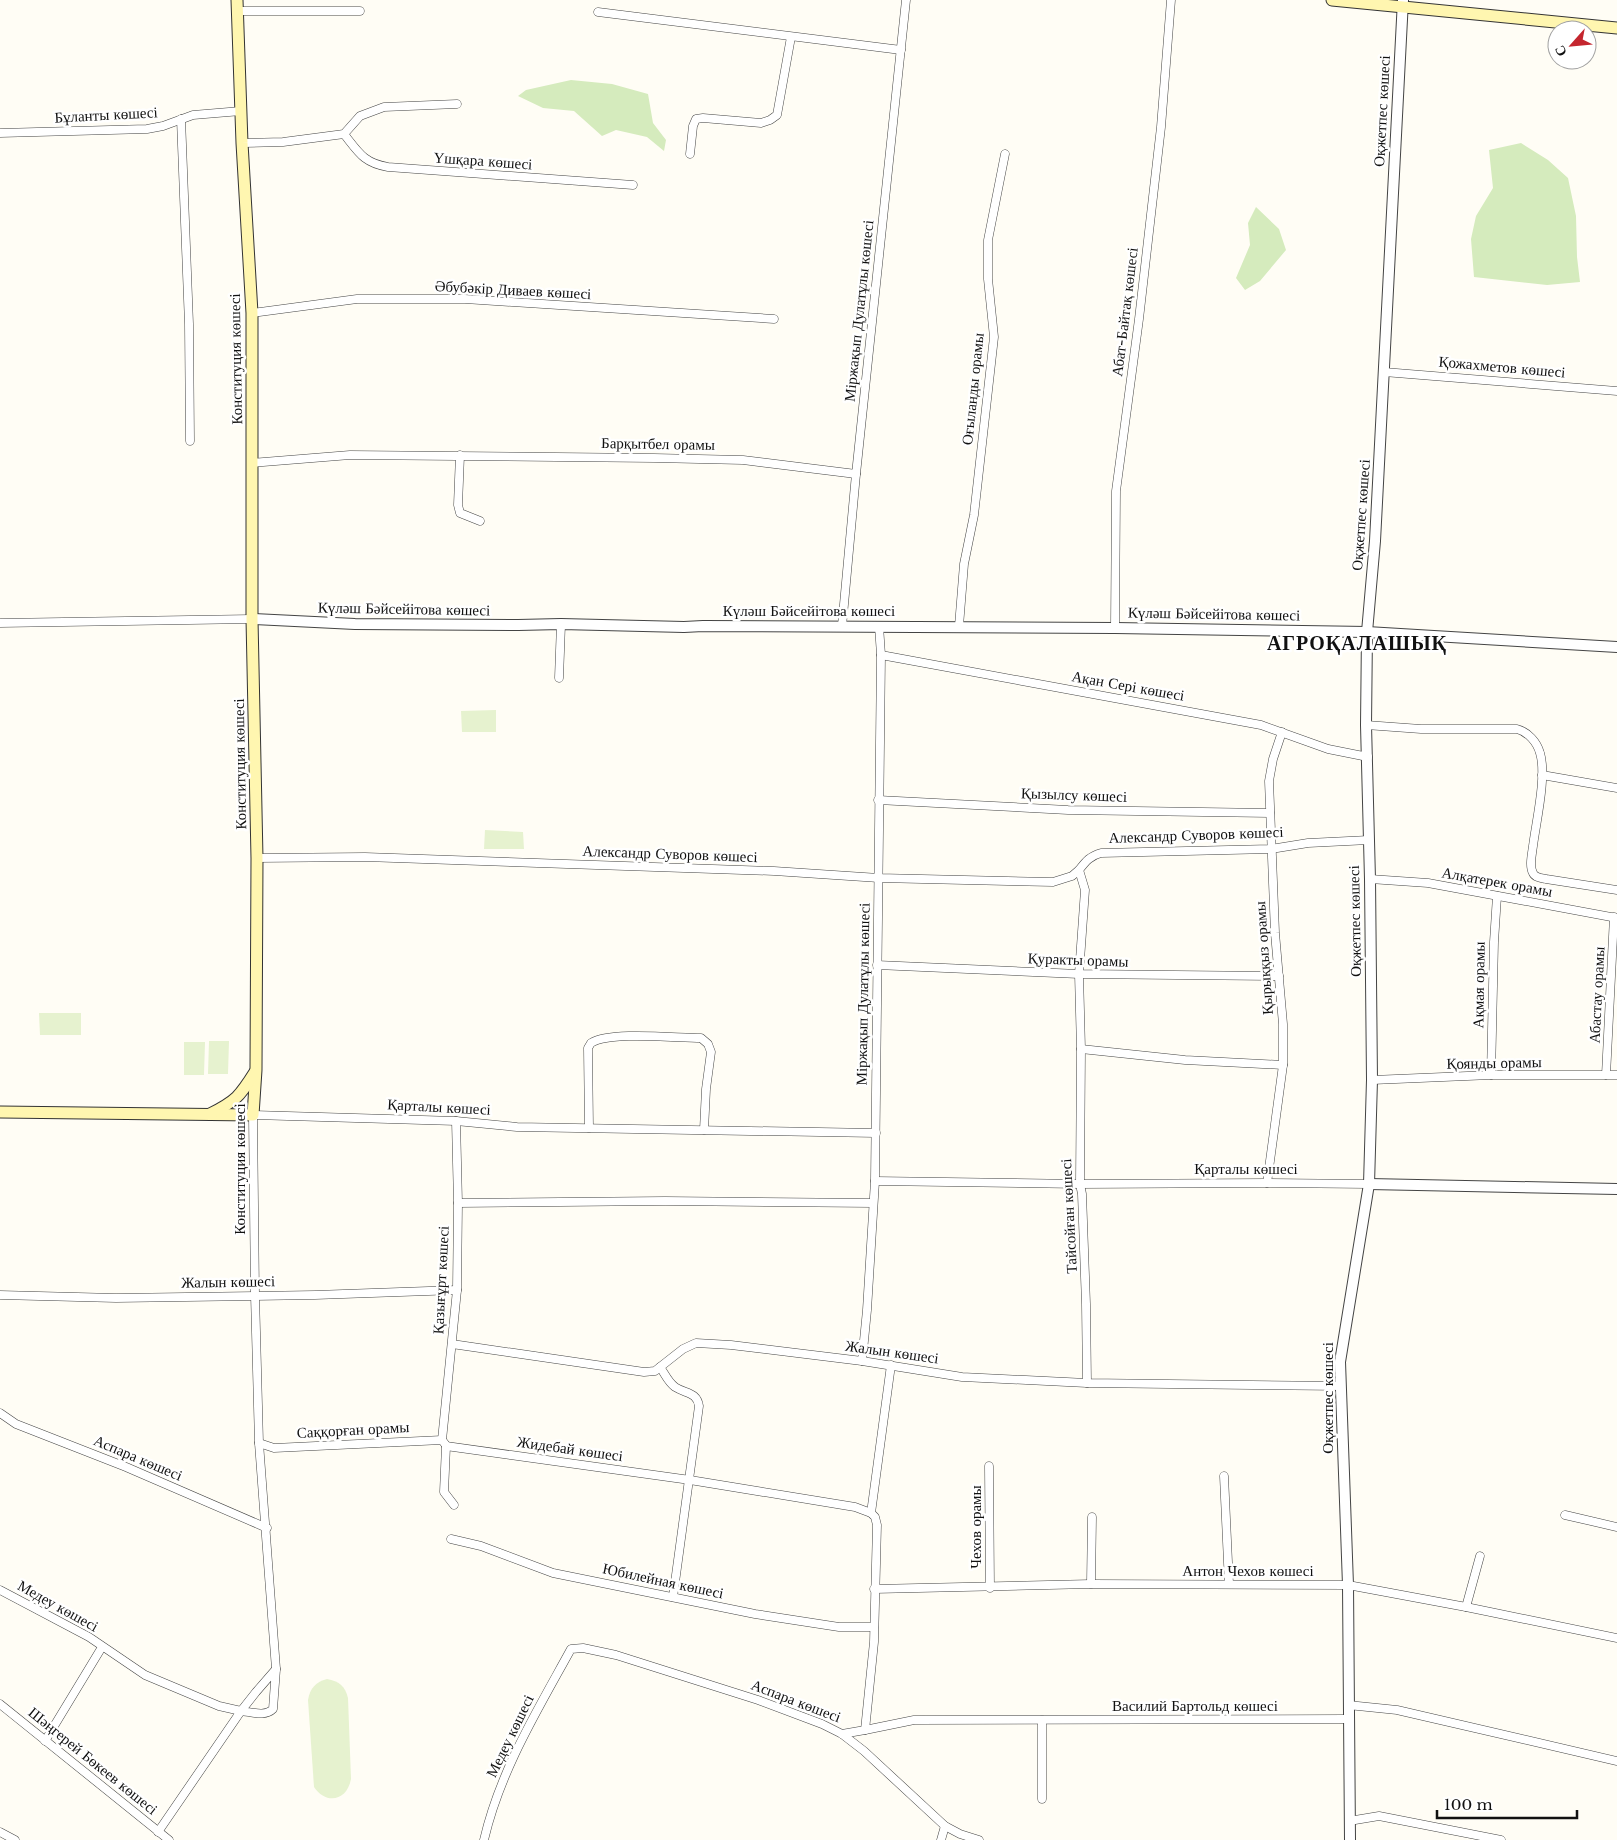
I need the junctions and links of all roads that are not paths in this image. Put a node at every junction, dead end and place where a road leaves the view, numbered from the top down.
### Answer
1 (906, 0) edge
2 (1171, 0) edge
3 (1332, 0) edge
4 (1403, 3) edge
5 (237, 6) edge
6 (360, 11) dead end
7 (598, 12) dead end
8 (1617, 28) edge
9 (791, 37) junction
10 (901, 50) junction
11 (457, 104) dead end
12 (241, 111) junction
13 (181, 119) junction
14 (0, 133) edge
15 (344, 134) junction
16 (242, 143) junction
17 (690, 154) dead end
18 (1005, 154) dead end
19 (633, 186) dead end
20 (252, 313) junction
21 (774, 319) dead end
22 (1384, 372) junction
23 (1617, 391) edge
24 (190, 441) dead end
25 (460, 455) junction
26 (252, 463) junction
27 (856, 474) junction
28 (480, 521) dead end
29 (252, 619) junction
30 (0, 623) edge
31 (561, 624) junction
32 (842, 626) junction
33 (879, 626) junction
34 (960, 626) junction
35 (1115, 628) junction
36 (1367, 632) junction
37 (1617, 647) edge
38 (881, 655) junction
39 (559, 678) dead end
40 (1366, 726) junction
41 (1282, 732) junction
42 (1368, 757) junction
43 (1542, 774) junction
44 (1617, 788) edge
45 (878, 800) junction
46 (1270, 813) junction
47 (1369, 840) junction
48 (1272, 849) junction
49 (257, 858) junction
50 (1079, 870) junction
51 (879, 878) junction
52 (1370, 879) junction
53 (1617, 890) edge
54 (1497, 896) junction
55 (1616, 917) edge
56 (877, 965) junction
57 (1079, 974) junction
58 (1279, 976) junction
59 (1081, 1048) junction
60 (1283, 1065) junction
61 (256, 1070) junction
62 (1606, 1075) junction
63 (1617, 1075) edge
64 (1491, 1076) junction
65 (1372, 1080) junction
66 (0, 1112) edge
67 (253, 1115) junction
68 (207, 1116) junction
69 (456, 1121) junction
70 (589, 1128) junction
71 (704, 1130) junction
72 (876, 1132) junction
73 (875, 1181) junction
74 (1267, 1182) junction
75 (1080, 1184) junction
76 (1369, 1184) junction
77 (1617, 1189) edge
78 (458, 1203) junction
79 (873, 1203) junction
80 (457, 1290) junction
81 (0, 1295) edge
82 (255, 1295) junction
83 (452, 1344) junction
84 (862, 1361) junction
85 (891, 1365) junction
86 (660, 1367) junction
87 (1087, 1383) junction
88 (1341, 1386) junction
89 (0, 1413) edge
90 (259, 1443) junction
91 (444, 1443) junction
92 (989, 1466) dead end
93 (1224, 1476) dead end
94 (690, 1480) junction
95 (454, 1505) dead end
96 (871, 1513) junction
97 (1565, 1516) dead end
98 (1092, 1517) dead end
99 (1617, 1527) edge
100 (266, 1528) junction
101 (451, 1539) dead end
102 (1480, 1556) dead end
103 (1091, 1584) junction
104 (1229, 1584) junction
105 (1348, 1585) junction
106 (990, 1588) junction
107 (874, 1589) junction
108 (0, 1590) edge
109 (673, 1597) junction
110 (1466, 1607) junction
111 (874, 1627) junction
112 (1617, 1638) edge
113 (102, 1647) junction
114 (571, 1649) joint
115 (276, 1669) junction
116 (0, 1704) edge
117 (1348, 1705) junction
118 (241, 1711) junction
119 (1348, 1719) junction
120 (1042, 1720) junction
121 (865, 1730) junction
122 (842, 1734) junction
123 (45, 1741) junction
124 (1617, 1761) edge
125 (1042, 1799) dead end
126 (1350, 1821) junction
127 (945, 1826) junction
128 (0, 1832) edge
129 (158, 1832) junction
130 (15, 1840) edge
131 (169, 1840) edge
132 (484, 1840) edge
133 (941, 1840) edge
134 (979, 1840) edge
135 (1350, 1840) edge
136 (1501, 1840) edge

1 - 10 street, Міржақып Дулатұлы көшесі
2 - 35 street, Абат-Байтақ көшесі
3 - 4 main road
4 - 8 main road
4 - 22 street, Оқжетпес көшесі
5 - 6 street
5 - 12 main road, Конституция көшесі
7 - 9 street
9 - 10 street
9 - 17 street
10 - 27 street, Міржақып Дулатұлы көшесі
11 - 15 street
12 - 13 street, Бұланты көшесі
12 - 16 main road, Конституция көшесі
13 - 14 street, Бұланты көшесі
13 - 24 street
15 - 16 street
15 - 19 street, Үшқара көшесі
16 - 20 main road, Конституция көшесі
18 - 34 street, Оғыланды орамы
20 - 21 street, Әбубәкір Диваев көшесі
20 - 26 main road, Конституция көшесі
22 - 23 street, Қожахметов көшесі
22 - 36 street, Оқжетпес көшесі
25 - 26 street, Барқытбел орамы
25 - 27 street, Барқытбел орамы
25 - 28 street
26 - 29 main road, Конституция көшесі
27 - 32 street, Міржақып Дулатұлы көшесі
29 - 30 street, Күләш Бәйсейітова көшесі
29 - 31 street, Күләш Бәйсейітова көшесі
29 - 49 main road, Конституция көшесі
31 - 32 street, Күләш Бәйсейітова көшесі
31 - 39 street
32 - 33 street, Күләш Бәйсейітова көшесі
33 - 34 street, Күләш Бәйсейітова көшесі
33 - 38 street, Міржақып Дулатұлы көшесі
34 - 35 street, Күләш Бәйсейітова көшесі
35 - 36 street, Күләш Бәйсейітова көшесі
36 - 37 street, Күләш Бәйсейітова көшесі
36 - 40 street, Оқжетпес көшесі
38 - 41 street, Ақан Сері көшесі
38 - 45 street, Міржақып Дулатұлы көшесі
40 - 42 street, Оқжетпес көшесі
40 - 43 street
41 - 42 street, Ақан Сері көшесі
41 - 46 street, Қырыққыз орамы
42 - 47 street, Оқжетпес көшесі
43 - 44 street
43 - 53 street
45 - 46 street, Қызылсу көшесі
45 - 51 street, Міржақып Дулатұлы көшесі
46 - 48 street, Қырыққыз орамы
47 - 48 street, Александр Суворов көшесі
47 - 52 street, Оқжетпес көшесі
48 - 50 street, Александр Суворов көшесі
48 - 58 street, Қырыққыз орамы
49 - 51 street, Александр Суворов көшесі
49 - 61 main road, Конституция көшесі
50 - 51 street, Александр Суворов көшесі
50 - 57 street, Тайсойған көшесі
51 - 56 street, Міржақып Дулатұлы көшесі
52 - 54 street, Алқатерек орамы
52 - 65 street, Оқжетпес көшесі
54 - 55 street, Алқатерек орамы
54 - 64 street, Ақмая орамы
55 - 62 street, Абастау орамы
56 - 57 street, Қуракты орамы
56 - 72 street, Міржақып Дулатұлы көшесі
57 - 58 street, Қуракты орамы
57 - 59 street, Тайсойған көшесі
58 - 60 street, Қырыққыз орамы
59 - 60 street
59 - 75 street, Тайсойған көшесі
60 - 74 street, Қырыққыз орамы
61 - 67 main road, Конституция көшесі
61 - 68 main road
62 - 63 street, Қоянды орамы
62 - 64 street, Қоянды орамы
64 - 65 street, Қоянды орамы
65 - 76 street, Оқжетпес көшесі
66 - 68 main road, Қарталы көшесі
67 - 68 main road, Қарталы көшесі
67 - 69 street, Қарталы көшесі
67 - 82 street, Конституция көшесі
69 - 70 street, Қарталы көшесі
69 - 78 street, Қазығұрт көшесі
70 - 71 street, Қарталы көшесі
70 - 71 street
71 - 72 street, Қарталы көшесі
72 - 73 street, Міржақып Дулатұлы көшесі
73 - 75 street, Қарталы көшесі
73 - 79 street, Міржақып Дулатұлы көшесі
74 - 75 street, Қарталы көшесі
74 - 76 street, Қарталы көшесі
75 - 87 street, Тайсойған көшесі
76 - 77 street, Қарталы көшесі
76 - 88 street, Оқжетпес көшесі
78 - 79 street
78 - 80 street, Қазығұрт көшесі
79 - 84 street, Міржақып Дулатұлы көшесі
80 - 82 street, Жалын көшесі
80 - 83 street, Қазығұрт көшесі
81 - 82 street, Жалын көшесі
82 - 90 street, Конституция көшесі
83 - 86 street, Жалын көшесі
83 - 91 street, Қазығұрт көшесі
84 - 85 street, Жалын көшесі
84 - 86 street, Жалын көшесі
85 - 87 street, Жалын көшесі
85 - 96 street
86 - 94 street
87 - 88 street, Жалын көшесі
88 - 105 street, Оқжетпес көшесі
89 - 100 street, Аспара көшесі
90 - 91 street, Саққорған орамы
90 - 100 street, Конституция көшесі
91 - 94 street, Жидебай көшесі
91 - 95 street, Қазығұрт көшесі
92 - 106 street, Чехов орамы
93 - 104 street
94 - 96 street, Жидебай көшесі
94 - 109 street
96 - 107 street
97 - 99 street
98 - 103 street
100 - 115 street, Конституция көшесі
101 - 109 street, Юбилейная көшесі
102 - 110 street
103 - 104 street, Антон Чехов көшесі
103 - 106 street, Антон Чехов көшесі
104 - 105 street, Антон Чехов көшесі
105 - 110 street, Антон Чехов көшесі
105 - 117 street, Оқжетпес көшесі
106 - 107 street, Антон Чехов көшесі
107 - 111 street
108 - 113 street, Медеу көшесі
109 - 111 street, Юбилейная көшесі
110 - 112 street, Антон Чехов көшесі
111 - 121 street
113 - 118 street, Медеу көшесі
113 - 123 street, Медеу көшесі
114 - 122 street, Аспара көшесі
114 - 132 street, Медеу көшесі
115 - 118 street
115 - 118 street, Медеу көшесі
116 - 123 street, Шәңгерей Бөкеев көшесі
117 - 119 street, Оқжетпес көшесі
117 - 124 street
118 - 129 street
119 - 120 street, Василий Бартольд көшесі
119 - 126 street, Оқжетпес көшесі
120 - 121 street, Василий Бартольд көшесі
120 - 125 street
121 - 122 street
122 - 127 street, Аспара көшесі
123 - 129 street, Шәңгерей Бөкеев көшесі
126 - 135 street, Оқжетпес көшесі
126 - 136 street
127 - 133 street
127 - 134 street, Аспара көшесі
128 - 130 street
129 - 131 street, Шәңгерей Бөкеев көшесі

